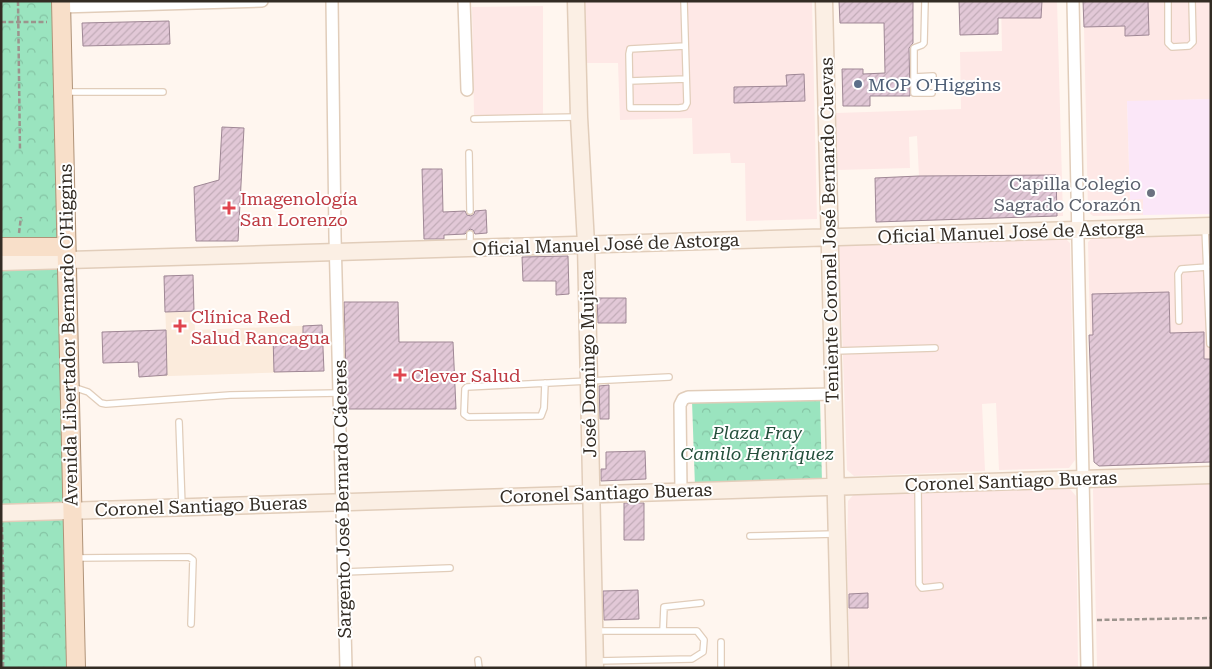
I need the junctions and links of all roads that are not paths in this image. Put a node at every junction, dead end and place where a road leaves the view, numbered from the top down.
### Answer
1 (262, 1) edge
2 (332, 1) edge
3 (464, 1) edge
4 (576, 1) edge
5 (684, 1) edge
6 (824, 1) edge
7 (925, 1) edge
8 (1072, 1) edge
9 (1168, 1) edge
10 (1192, 1) edge
11 (61, 10) edge
12 (685, 46) junction
13 (933, 76) dead end
14 (914, 77) junction
15 (686, 79) junction
16 (630, 81) junction
17 (467, 90) dead end
18 (63, 92) junction
19 (162, 92) dead end
20 (932, 93) dead end
21 (579, 117) junction
22 (474, 119) dead end
23 (469, 153) dead end
24 (470, 211) dead end
25 (1208, 226) edge
26 (1077, 230) junction
27 (830, 237) junction
28 (586, 244) junction
29 (1, 247) edge
30 (336, 252) junction
31 (66, 253) junction
32 (1, 262) edge
33 (1207, 267) junction
34 (1179, 321) dead end
35 (1210, 344) edge
36 (935, 348) dead end
37 (833, 351) junction
38 (669, 376) dead end
39 (588, 381) junction
40 (545, 384) junction
41 (69, 386) junction
42 (340, 393) junction
43 (834, 394) junction
44 (179, 422) dead end
45 (1211, 474) edge
46 (1083, 478) junction
47 (918, 484) junction
48 (836, 486) junction
49 (682, 491) junction
50 (591, 494) junction
51 (343, 502) junction
52 (182, 507) junction
53 (72, 510) junction
54 (1, 513) edge
55 (837, 534) junction
56 (750, 536) dead end
57 (73, 558) junction
58 (450, 568) dead end
59 (344, 572) junction
60 (940, 586) dead end
61 (701, 603) dead end
62 (191, 624) dead end
63 (594, 631) junction
64 (663, 631) junction
65 (721, 642) dead end
66 (478, 660) dead end
67 (594, 664) edge
68 (76, 668) edge
69 (346, 668) edge
70 (479, 668) edge
71 (721, 668) edge
72 (840, 668) edge
73 (1087, 668) edge

1 - 11 street
2 - 30 street, Sargento José Bernardo Cáceres
3 - 17 street
4 - 21 street, José Domingo Mujica
5 - 12 lane
6 - 27 street, Teniente Coronel José Bernardo Cuevas
7 - 14 lane
8 - 26 street
9 - 10 lane
11 - 18 main road, Avenida Libertador Bernardo O'Higgins
12 - 15 lane
12 - 16 lane
13 - 14 lane
14 - 20 lane
15 - 16 lane
15 - 16 lane
18 - 19 lane
18 - 31 main road, Avenida Libertador Bernardo O'Higgins
21 - 22 lane
21 - 28 street, José Domingo Mujica
23 - 24 lane
25 - 26 street, Oficial Manuel José de Astorga
25 - 33 lane
26 - 27 street, Oficial Manuel José de Astorga
26 - 46 street
27 - 28 street, Oficial Manuel José de Astorga
27 - 37 street, Teniente Coronel José Bernardo Cuevas
28 - 30 street, Oficial Manuel José de Astorga
28 - 39 street, José Domingo Mujica
29 - 31 main road
30 - 31 street, Oficial Manuel José de Astorga
30 - 42 street, Sargento José Bernardo Cáceres
31 - 32 street, Oficial Manuel José de Astorga
31 - 41 main road, Avenida Libertador Bernardo O'Higgins
33 - 34 lane
33 - 35 lane
36 - 37 lane
37 - 43 street, Teniente Coronel José Bernardo Cuevas
38 - 39 lane
39 - 40 lane
39 - 50 street, José Domingo Mujica
40 - 40 lane
41 - 42 lane
41 - 53 main road, Avenida Libertador Bernardo O'Higgins
42 - 51 street, Sargento José Bernardo Cáceres
43 - 48 street, Teniente Coronel José Bernardo Cuevas
43 - 49 street
44 - 52 lane
45 - 46 street, Coronel Santiago Bueras
46 - 47 street, Coronel Santiago Bueras
46 - 73 street
47 - 48 street, Coronel Santiago Bueras
47 - 60 lane
48 - 49 street, Coronel Santiago Bueras
48 - 55 street, Teniente Coronel José Bernardo Cuevas
49 - 50 street, Coronel Santiago Bueras
50 - 51 street, Coronel Santiago Bueras
50 - 63 street, José Domingo Mujica
51 - 52 street, Coronel Santiago Bueras
51 - 59 street, Sargento José Bernardo Cáceres
52 - 53 street, Coronel Santiago Bueras
53 - 54 street, Coronel Santiago Bueras
53 - 57 main road, Avenida Libertador Bernardo O'Higgins
55 - 56 lane
55 - 72 street, Teniente Coronel José Bernardo Cuevas
57 - 62 lane
57 - 68 main road, Avenida Libertador Bernardo O'Higgins
58 - 59 lane
59 - 69 street, Sargento José Bernardo Cáceres
61 - 64 lane
63 - 64 lane
63 - 67 street, José Domingo Mujica
64 - 67 lane
65 - 71 lane
66 - 70 lane

